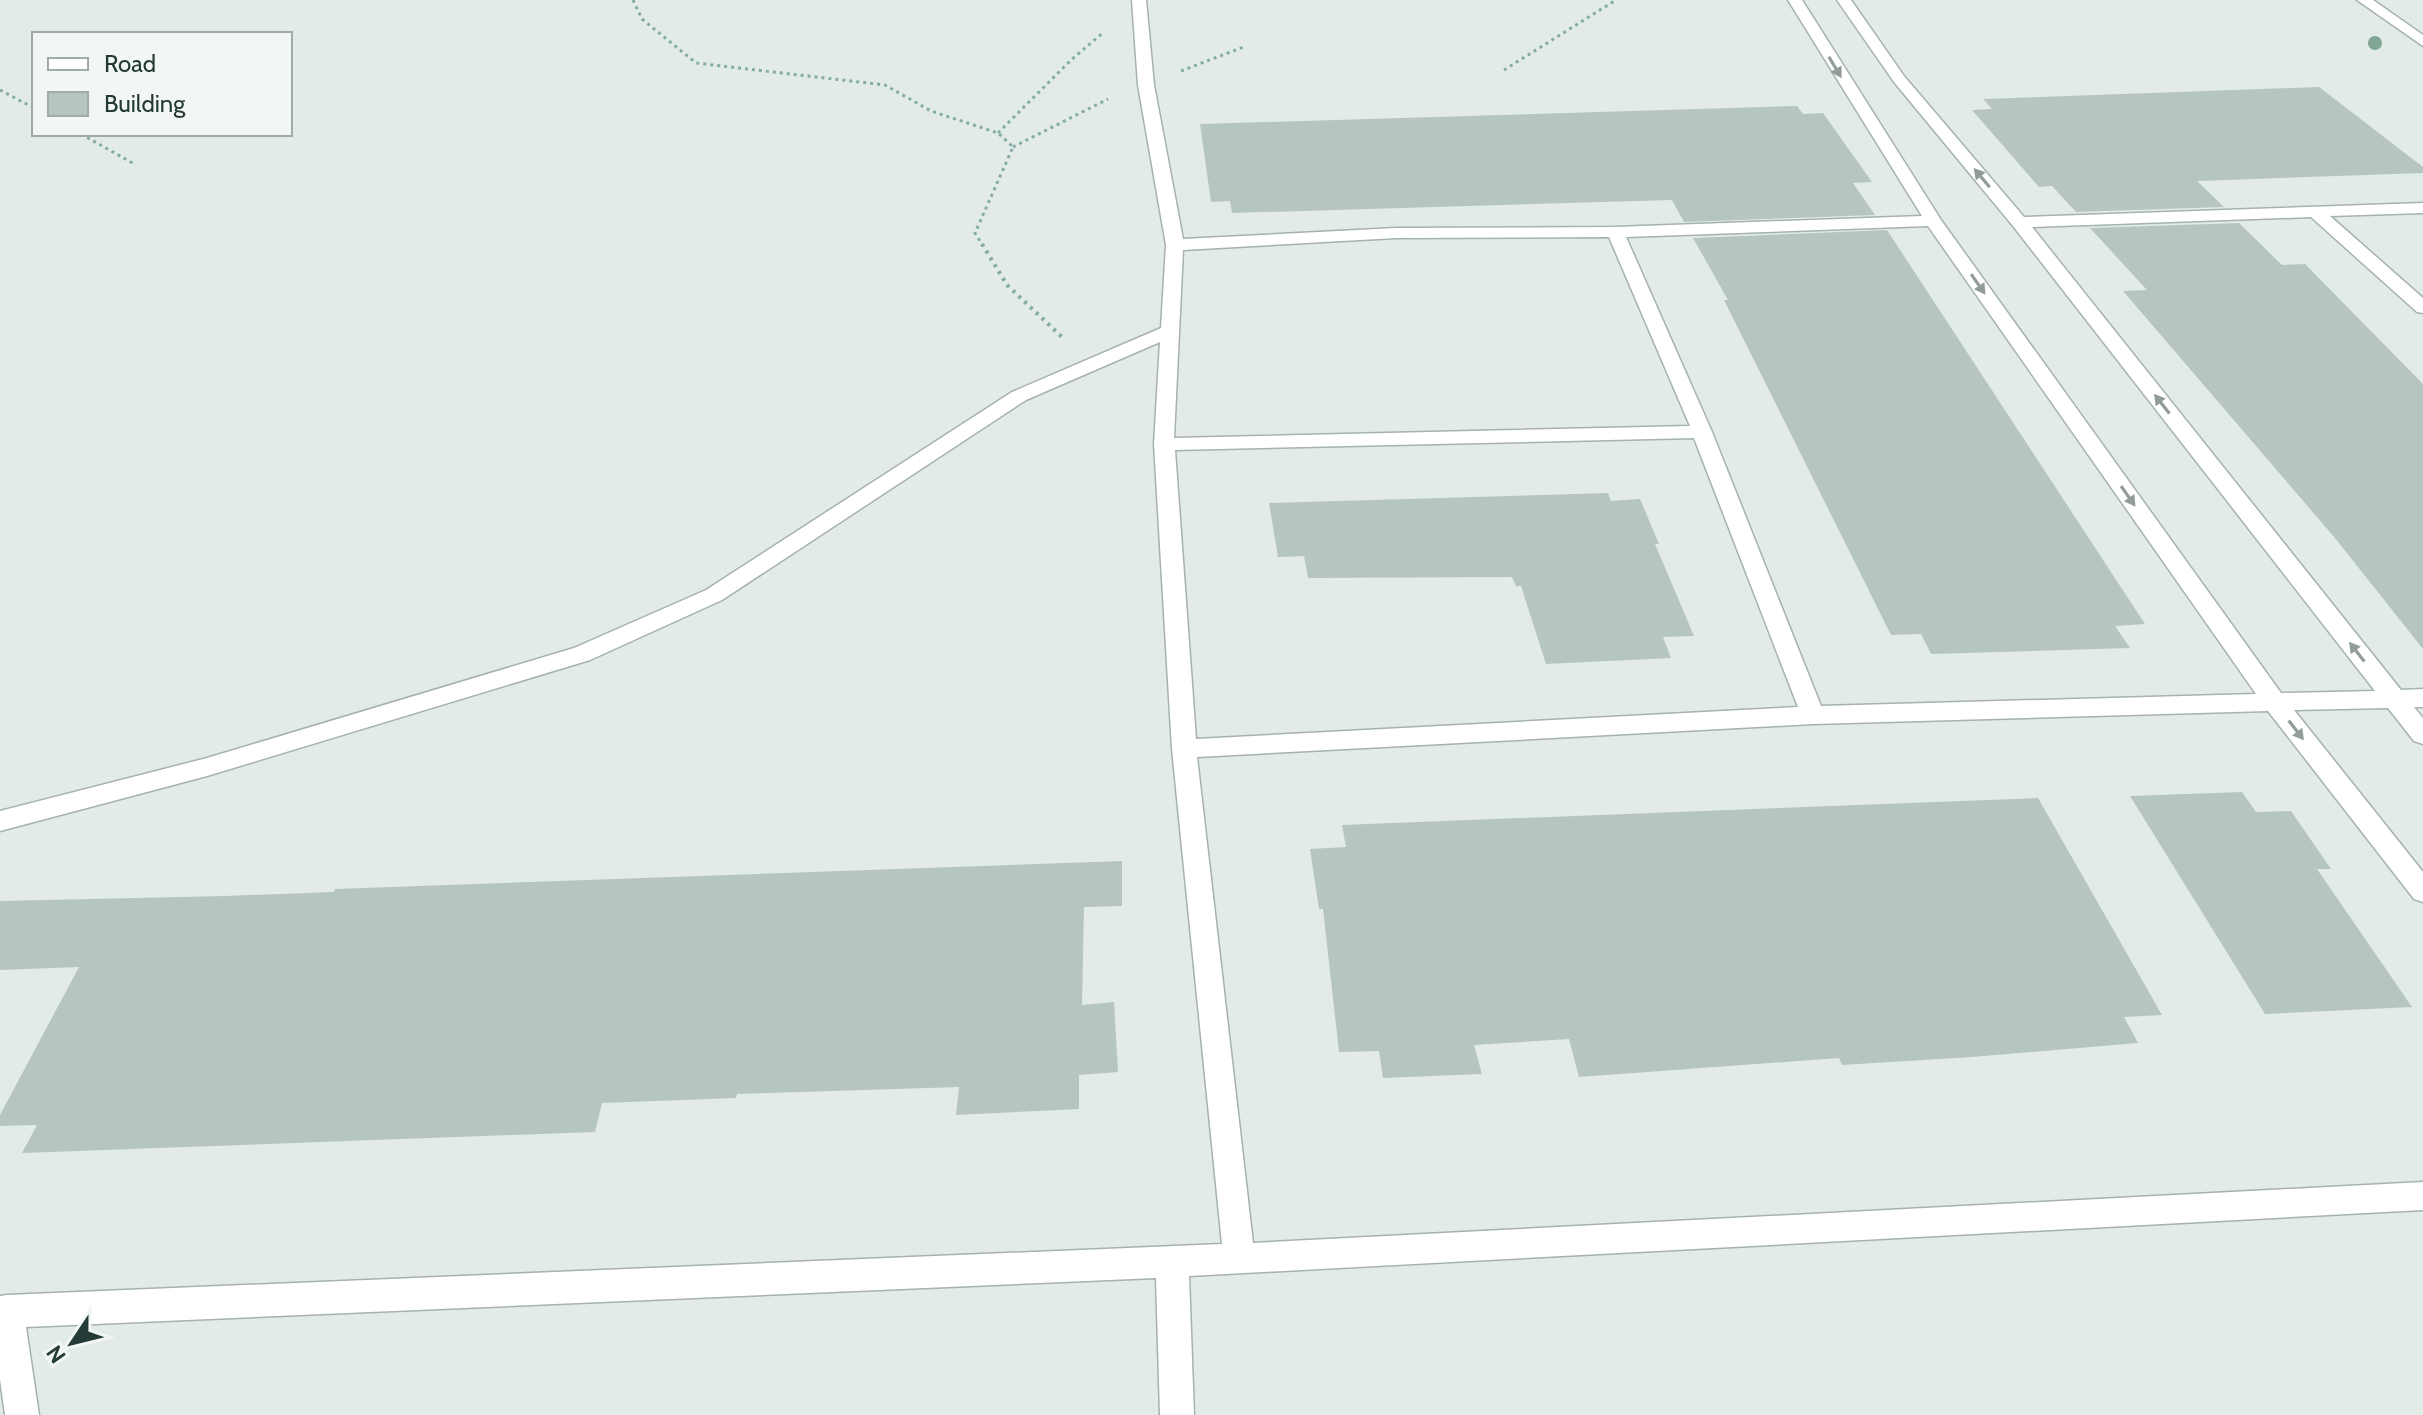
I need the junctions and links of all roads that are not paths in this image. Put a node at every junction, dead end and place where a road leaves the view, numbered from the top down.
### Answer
1 (1795, 0) edge
2 (1844, 0) edge
3 (2364, 0) edge
4 (1139, 1) edge
5 (2423, 42) edge
6 (2423, 208) edge
7 (2315, 212) junction
8 (1933, 221) junction
9 (2019, 222) junction
10 (1615, 232) junction
11 (1175, 245) junction
12 (2423, 308) edge
13 (1170, 331) junction
14 (1702, 432) junction
15 (1164, 444) junction
16 (2423, 698) edge
17 (2395, 699) junction
18 (2273, 700) junction
19 (1813, 715) junction
20 (2423, 735) edge
21 (1184, 749) junction
22 (0, 821) edge
23 (2423, 891) edge
24 (2423, 1196) edge
25 (1239, 1259) junction
26 (1172, 1262) junction
27 (3, 1312) edge
28 (22, 1415) edge
29 (1177, 1415) edge

1 -> 8 street
9 -> 2 street
3 - 5 street
4 - 11 street
6 - 7 street
7 - 9 street
7 - 12 street
8 - 10 street
8 -> 18 street
17 -> 9 street
10 - 11 street
10 - 14 street
11 - 13 street
13 - 15 street
13 - 22 street
14 - 15 street
14 - 19 street
15 - 21 street
16 - 17 street
17 - 18 street
17 - 20 street
18 - 19 street
18 -> 23 street
19 - 21 street
21 - 25 street
24 - 25 street
25 - 26 street
26 - 27 street
26 - 29 street
27 - 28 street

